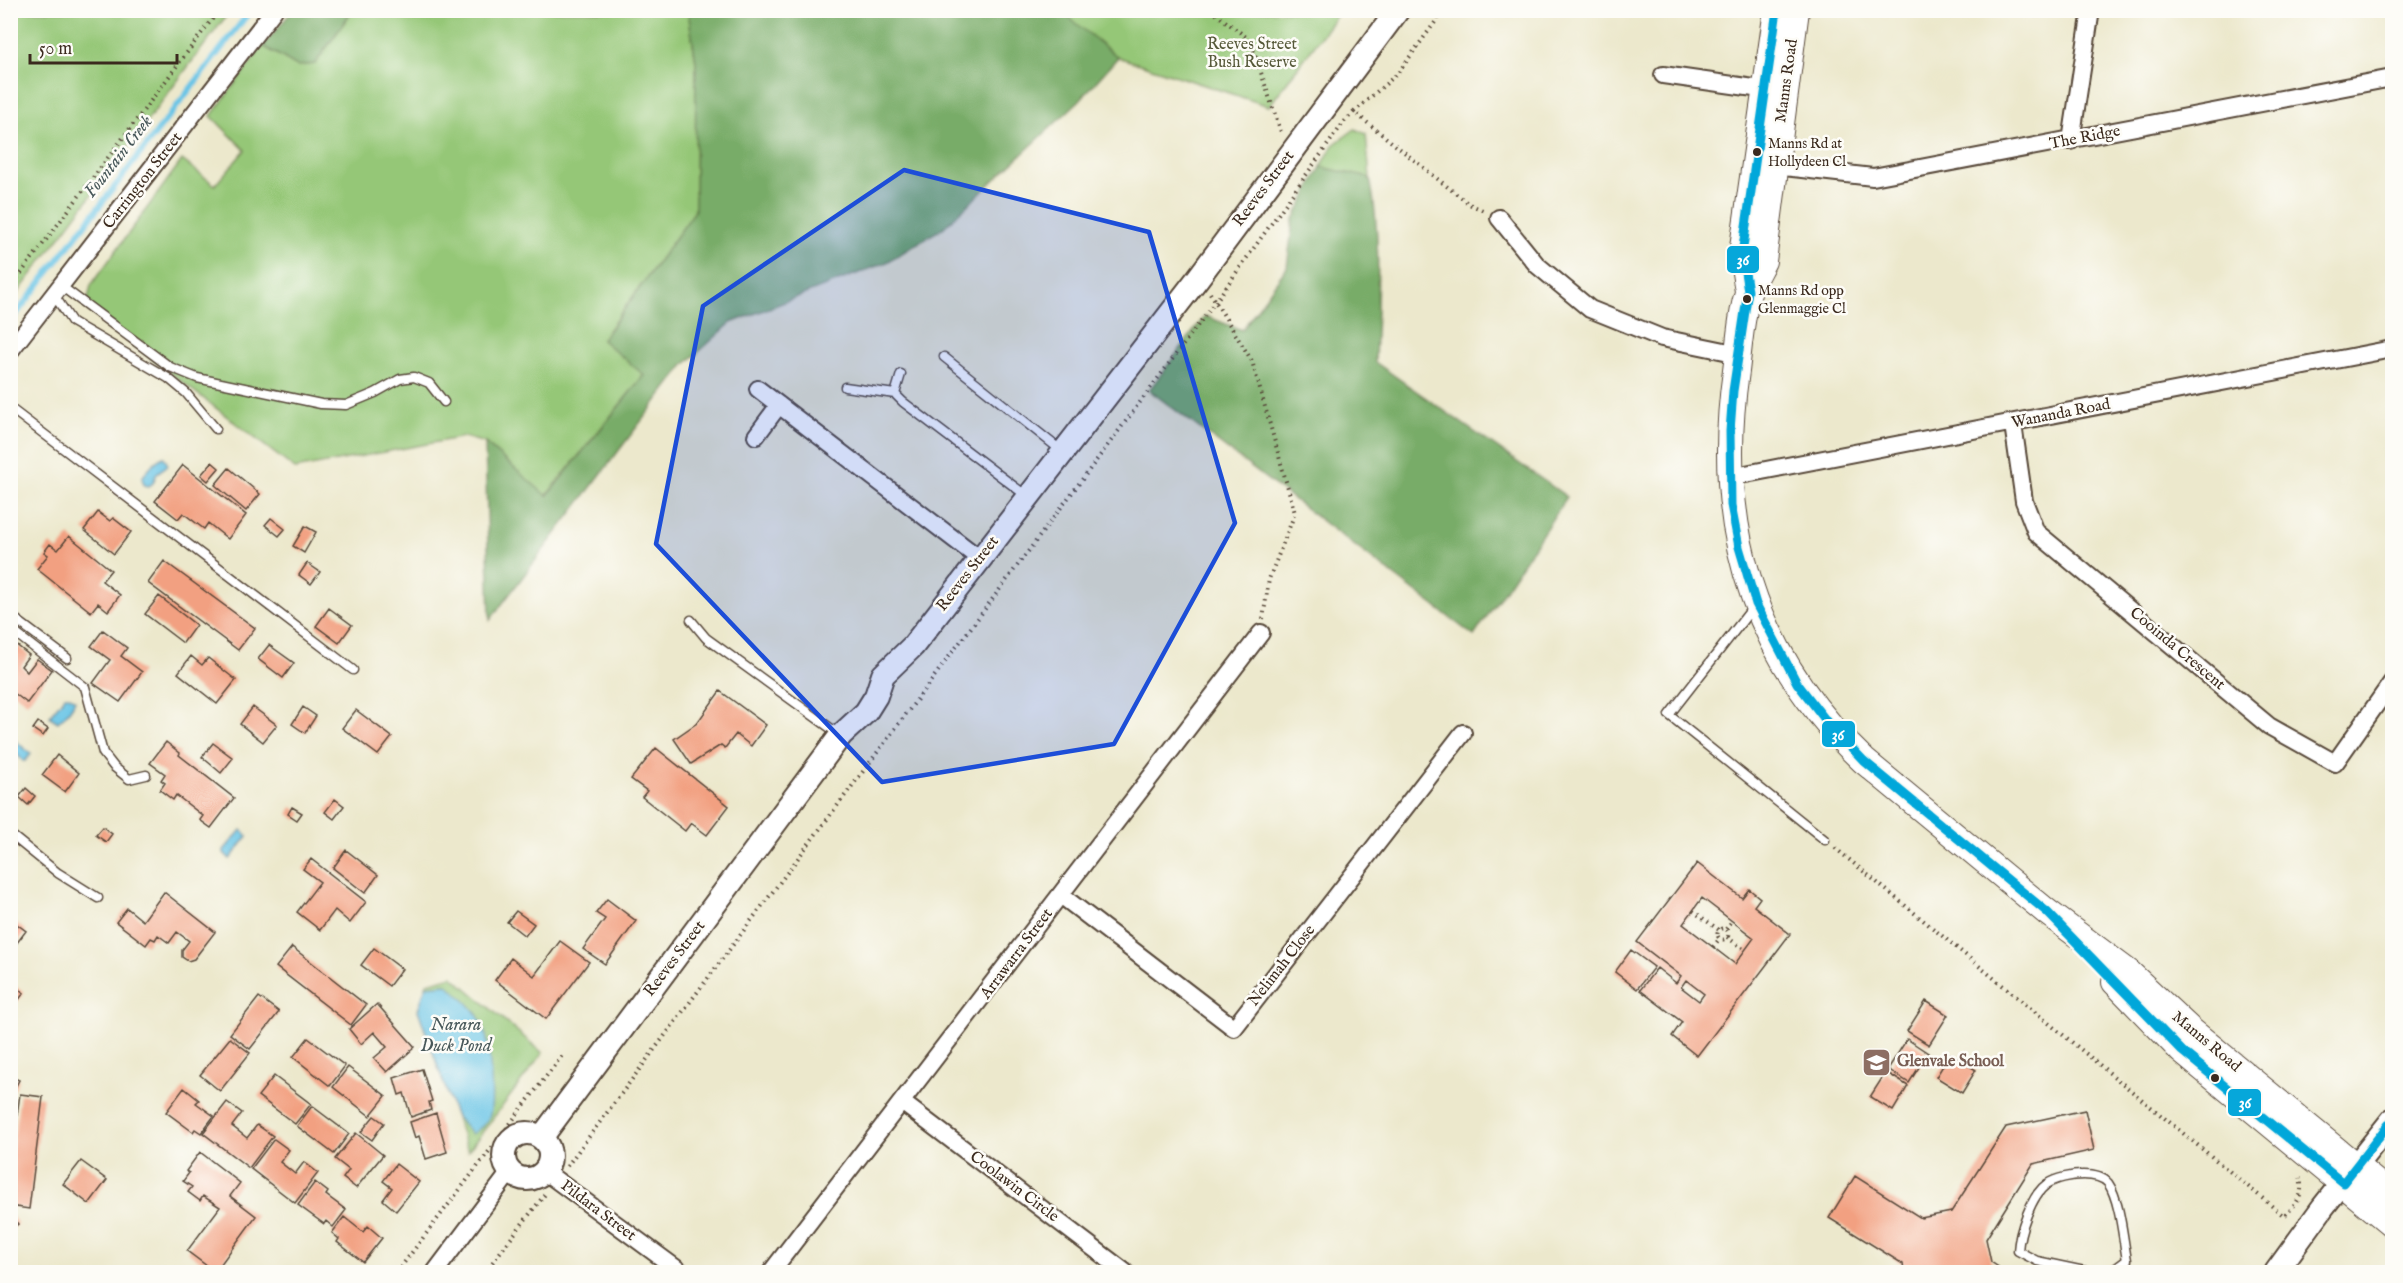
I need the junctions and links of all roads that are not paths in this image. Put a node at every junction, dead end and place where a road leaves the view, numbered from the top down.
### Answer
1 (274, 10) edge
2 (1398, 10) edge
3 (1777, 10) edge
4 (1796, 10) edge
5 (2091, 10) edge
6 (1663, 75) dead end
7 (2392, 78) edge
8 (1776, 91) junction
9 (2071, 141) junction
10 (1775, 166) junction
11 (1499, 218) road end
12 (57, 291) junction
13 (1748, 291) junction
14 (2392, 349) edge
15 (10, 351) edge
16 (1739, 354) junction
17 (944, 357) dead end
18 (901, 374) dead end
19 (845, 387) dead end
20 (758, 389) dead end
21 (895, 394) junction
22 (444, 402) dead end
23 (779, 405) junction
24 (10, 408) edge
25 (2013, 424) junction
26 (216, 429) dead end
27 (756, 435) dead end
28 (1063, 452) junction
29 (1730, 477) junction
30 (1028, 497) junction
31 (980, 558) junction
32 (1756, 604) junction
33 (10, 615) edge
34 (691, 620) dead end
35 (10, 629) edge
36 (1261, 633) road end
37 (67, 658) dead end
38 (353, 670) dead end
39 (2392, 682) edge
40 (1463, 733) dead end
41 (841, 735) junction
42 (146, 775) dead end
43 (10, 834) edge
44 (1825, 840) road end
45 (1062, 896) junction
46 (98, 898) dead end
47 (903, 1103) junction
48 (2392, 1120) edge
49 (541, 1138) junction
50 (510, 1172) junction
51 (2350, 1174) junction
52 (550, 1175) junction
53 (2392, 1196) edge
54 (2392, 1224) edge
55 (435, 1272) edge
56 (681, 1272) edge
57 (771, 1272) edge
58 (1125, 1272) edge
59 (2089, 1272) edge
60 (2111, 1272) edge
61 (2276, 1272) edge

1 - 12 street, Carrington Street
2 - 28 street, Reeves Street
3 - 8 main road, Manns Road
4 - 8 main road, Manns Road
5 - 9 street
6 - 8 street
7 - 9 street, The Ridge
8 - 10 main road, Manns Road
8 - 13 main road, Manns Road
9 - 10 street, The Ridge
10 - 13 main road, Manns Road
11 - 16 street
12 - 15 street, Carrington Street
12 - 22 lane
12 - 26 lane
13 - 16 main road, Manns Road
14 - 25 street, Wananda Road
16 - 29 main road, Manns Road
17 - 28 lane
18 - 21 lane
19 - 21 lane
20 - 23 street
21 - 30 lane
23 - 27 street
23 - 31 street
24 - 38 lane
25 - 29 street, Wananda Road
25 - 39 street, Cooinda Crescent
28 - 30 street, Reeves Street
29 - 32 main road, Manns Road
30 - 31 street, Reeves Street
31 - 41 street, Reeves Street
32 - 44 lane
32 - 51 main road, Manns Road
33 - 37 lane
34 - 41 lane
35 - 42 lane
36 - 45 street, Arrawarra Street
40 - 45 street, Nelimah Close
41 - 49 street, Reeves Street
43 - 46 lane
45 - 47 street, Arrawarra Street
47 - 57 street, Arrawarra Street
47 - 58 street, Coolawin Circle
48 - 51 street
49 - 50 street
49 - 52 street
50 - 52 street
50 - 55 street
51 - 53 main road, Manns Road
51 - 54 main road, Manns Road
51 - 61 street
52 - 56 street, Pildara Street
59 - 60 lane

